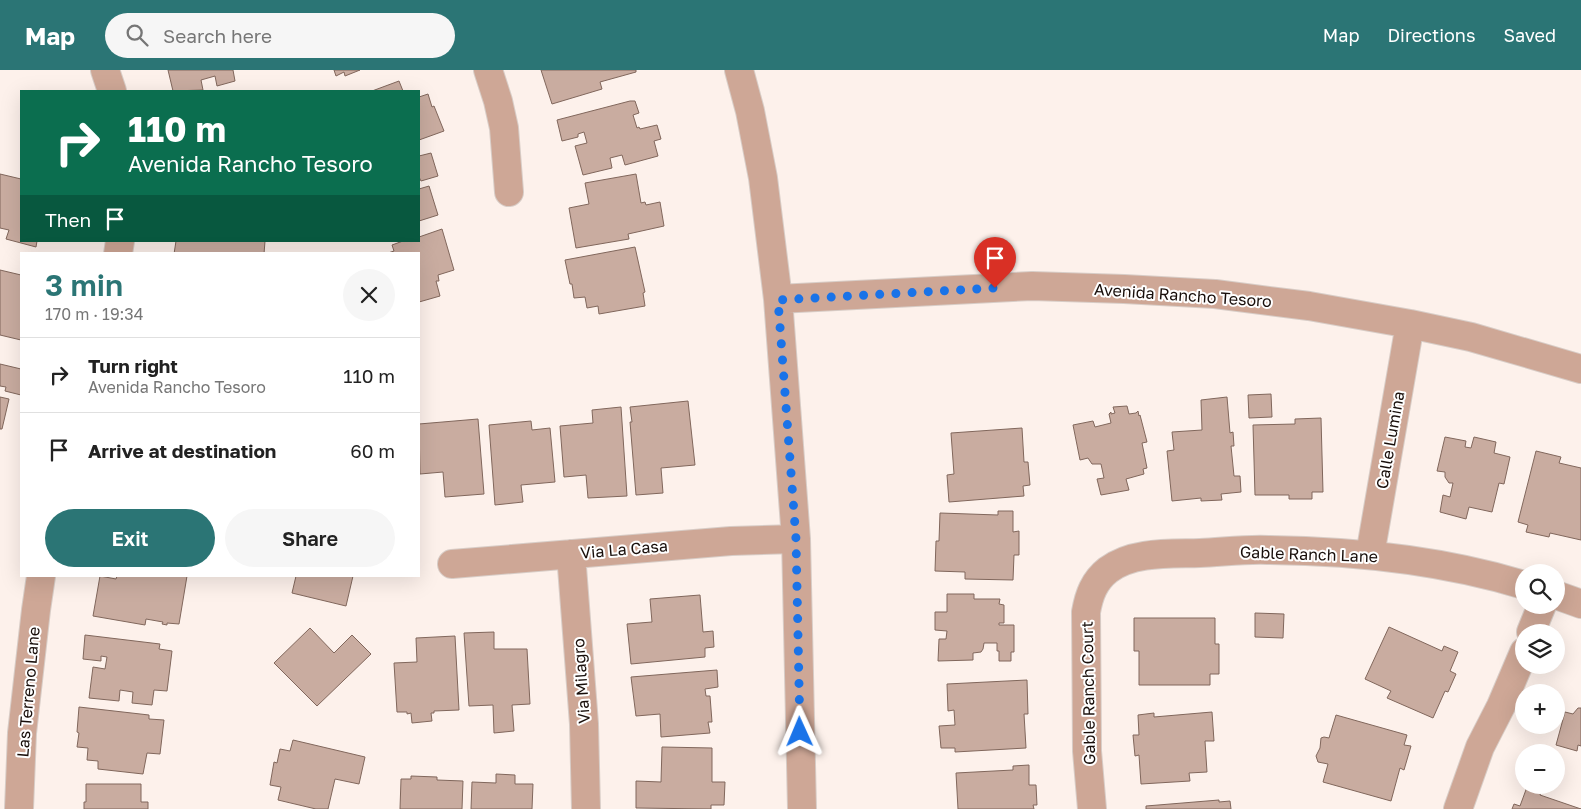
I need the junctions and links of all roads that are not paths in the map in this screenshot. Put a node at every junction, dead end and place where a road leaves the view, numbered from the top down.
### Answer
1 (105, 70) edge
2 (488, 70) edge
3 (739, 70) edge
4 (112, 90) edge
5 (509, 192) dead end
6 (778, 300) junction
7 (1410, 324) junction
8 (1581, 369) edge
9 (796, 539) junction
10 (571, 554) junction
11 (1370, 555) junction
12 (452, 564) dead end
13 (41, 577) edge
14 (1098, 579) joint
15 (1515, 583) edge
16 (1565, 598) edge
17 (1581, 604) edge
18 (1515, 674) edge
19 (11, 732) edge
20 (19, 809) edge
21 (586, 809) edge
22 (802, 809) edge
23 (1092, 809) edge
24 (1458, 809) edge

1 - 4 street
2 - 5 street
3 - 6 street
6 - 7 street, Avenida Rancho Tesoro
6 - 9 street
7 - 8 street, Avenida Rancho Tesoro
7 - 11 street, Calle Lumina
9 - 10 street, Via La Casa
9 - 22 street
10 - 12 street, Via La Casa
10 - 21 street, Via Milagro
11 - 14 street, Gable Ranch Lane
11 - 15 street, Gable Ranch Lane
13 - 19 street, Las Terreno Lane
14 - 23 street, Gable Ranch Court
16 - 17 street
18 - 24 street
19 - 20 street, Las Terreno Lane

